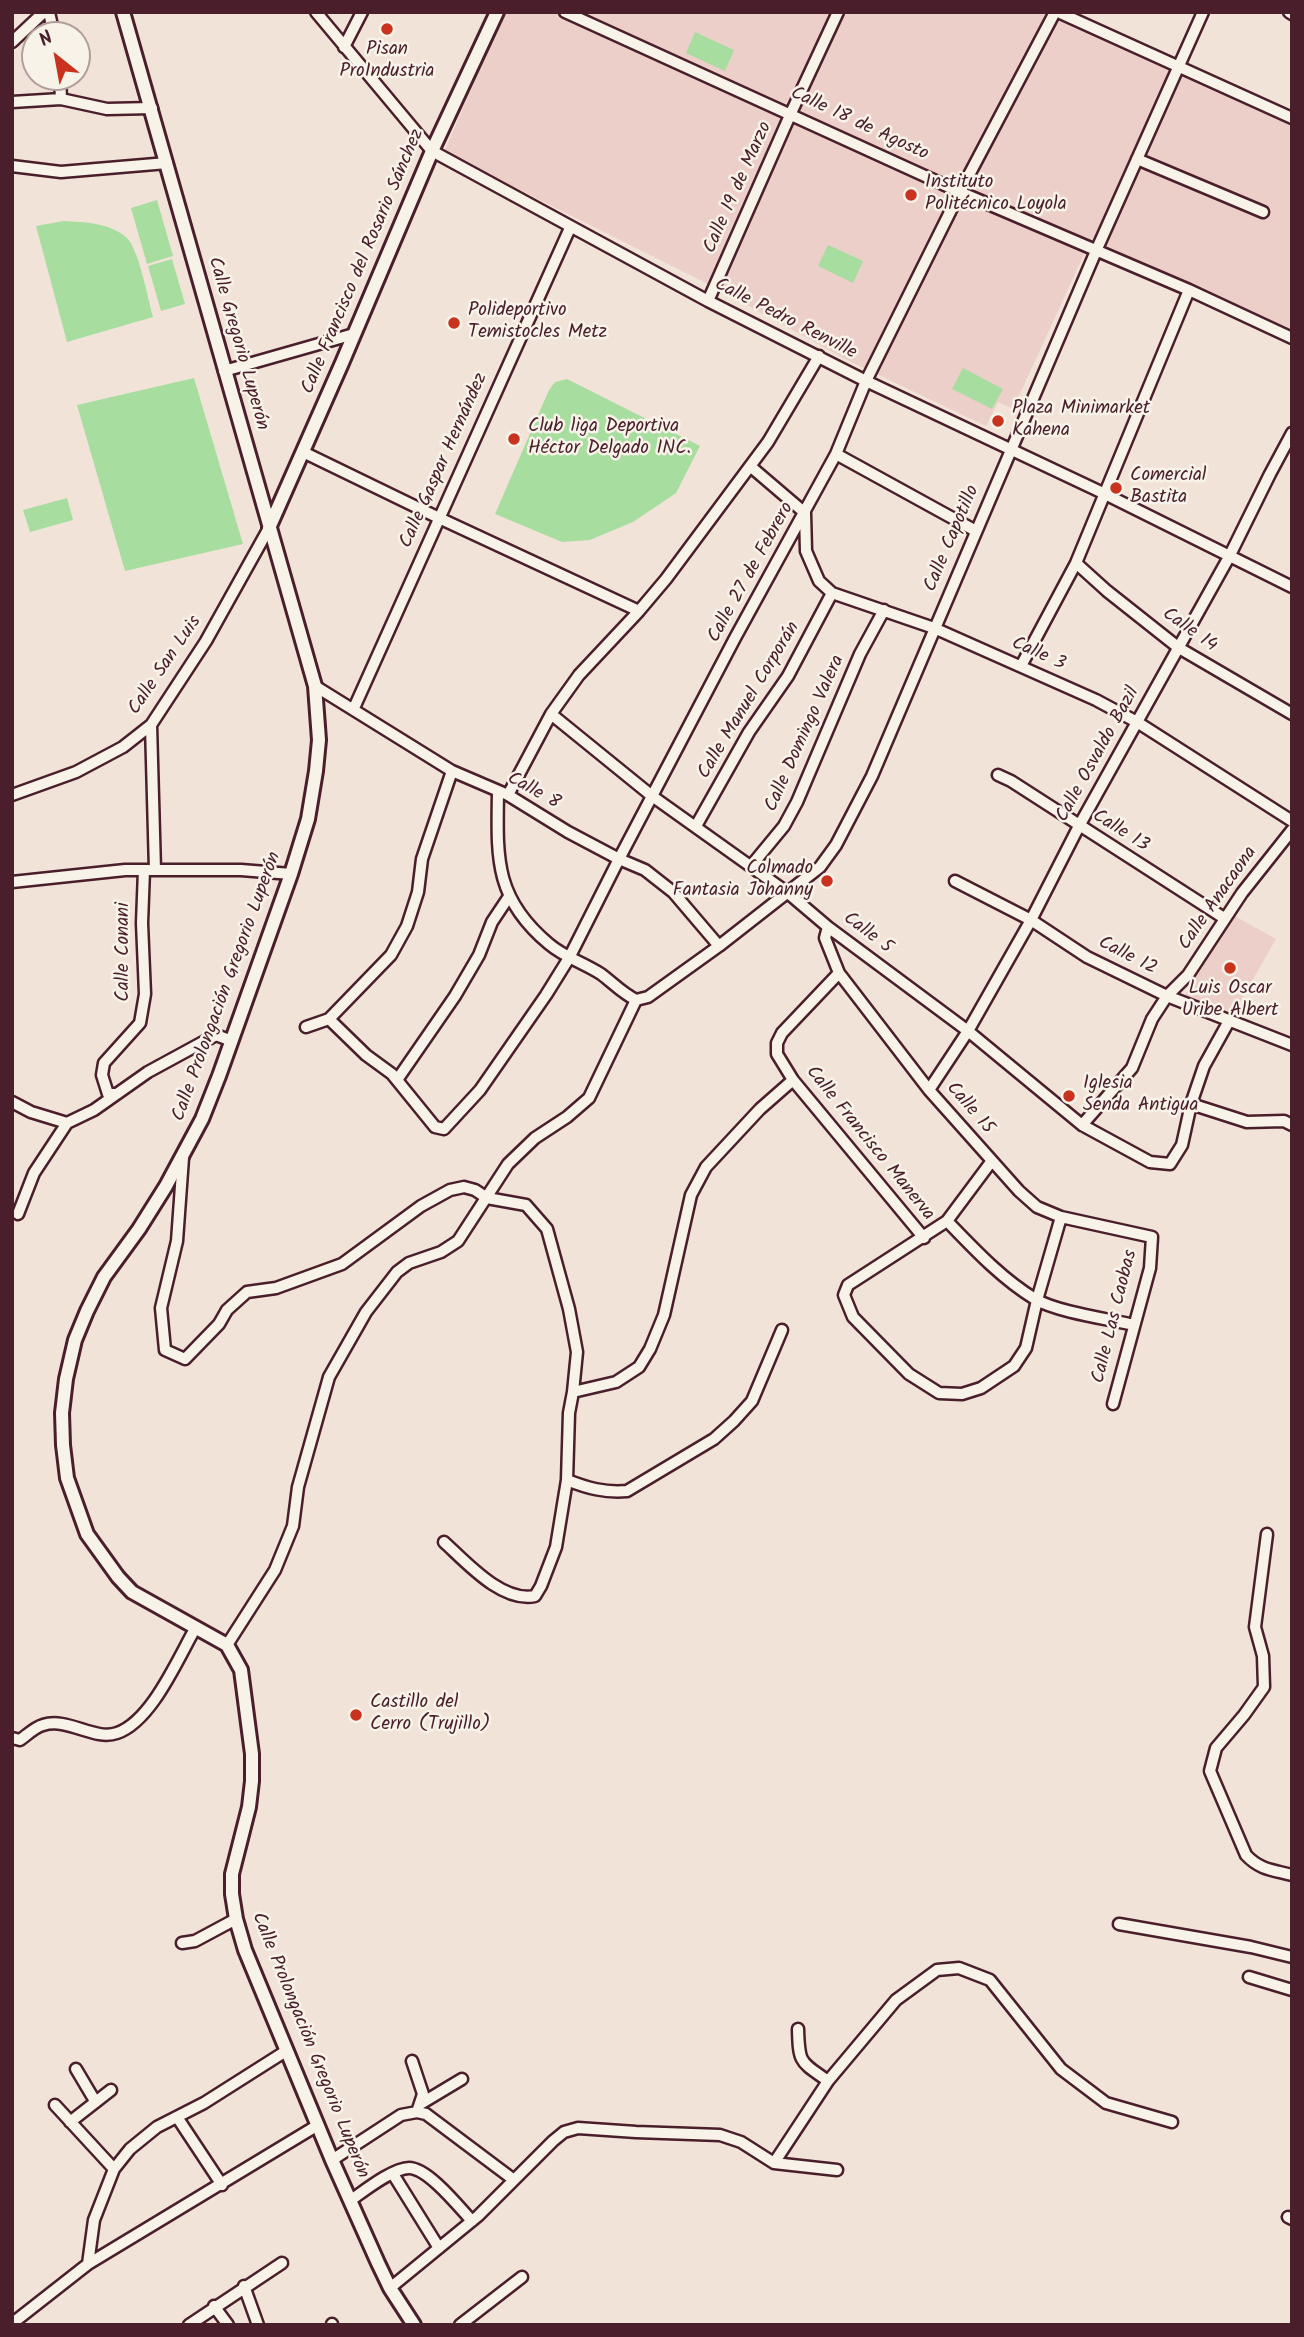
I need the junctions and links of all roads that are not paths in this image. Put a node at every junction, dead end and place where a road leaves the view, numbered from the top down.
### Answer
1 (46, 12) edge
2 (123, 12) edge
3 (316, 12) edge
4 (362, 12) edge
5 (497, 12) edge
6 (565, 12) edge
7 (838, 12) edge
8 (1057, 12) edge
9 (1203, 12) edge
10 (12, 42) edge
11 (344, 47) junction
12 (1178, 66) junction
13 (61, 91) edge
14 (61, 99) junction
15 (12, 102) edge
16 (152, 108) junction
17 (791, 113) junction
18 (1292, 118) edge
19 (432, 151) junction
20 (1137, 159) junction
21 (167, 163) junction
22 (12, 166) edge
23 (960, 192) junction
24 (1263, 212) dead end
25 (569, 228) junction
26 (1096, 251) junction
27 (1189, 290) junction
28 (708, 301) junction
29 (354, 334) junction
30 (1292, 338) edge
31 (819, 356) junction
32 (224, 370) junction
33 (866, 381) junction
34 (1292, 433) edge
35 (1010, 450) junction
36 (303, 452) junction
37 (836, 454) junction
38 (750, 466) junction
39 (1103, 493) junction
40 (805, 513) junction
41 (439, 518) junction
42 (269, 528) junction
43 (975, 531) junction
44 (1229, 557) junction
45 (1076, 563) junction
46 (1292, 587) edge
47 (832, 593) junction
48 (884, 610) junction
49 (639, 611) junction
50 (934, 628) junction
51 (1179, 649) junction
52 (1021, 666) junction
53 (315, 686) junction
54 (354, 708) junction
55 (551, 714) junction
56 (1292, 714) edge
57 (1137, 722) junction
58 (151, 725) junction
59 (453, 771) junction
60 (998, 775) dead end
61 (503, 793) junction
62 (12, 795) edge
63 (652, 796) junction
64 (1292, 821) edge
65 (696, 826) junction
66 (1079, 827) junction
67 (1292, 830) edge
68 (618, 859) junction
69 (751, 866) junction
70 (144, 870) junction
71 (156, 870) junction
72 (291, 873) junction
73 (955, 881) dead end
74 (12, 882) edge
75 (788, 893) junction
76 (508, 898) junction
77 (1224, 918) junction
78 (1031, 920) junction
79 (828, 927) junction
80 (719, 946) junction
81 (569, 958) junction
82 (839, 973) junction
83 (1167, 996) junction
84 (636, 1000) junction
85 (329, 1019) junction
86 (1229, 1021) junction
87 (306, 1027) dead end
88 (968, 1031) junction
89 (232, 1041) junction
90 (1292, 1045) edge
91 (397, 1080) junction
92 (793, 1080) junction
93 (929, 1090) junction
94 (117, 1094) junction
95 (12, 1102) edge
96 (1191, 1104) junction
97 (67, 1123) junction
98 (1082, 1125) junction
99 (1292, 1125) edge
100 (183, 1158) junction
101 (991, 1162) junction
102 (486, 1198) junction
103 (18, 1214) dead end
104 (1061, 1217) junction
105 (947, 1221) junction
106 (1152, 1237) joint
107 (924, 1238) junction
108 (1037, 1300) junction
109 (1135, 1325) junction
110 (782, 1330) dead end
111 (573, 1392) junction
112 (1113, 1404) dead end
113 (567, 1480) junction
114 (1267, 1534) dead end
115 (444, 1542) dead end
116 (196, 1627) junction
117 (228, 1645) junction
118 (12, 1738) edge
119 (1292, 1875) edge
120 (236, 1919) junction
121 (1119, 1924) dead end
122 (182, 1943) dead end
123 (1292, 1957) edge
124 (1249, 1977) dead end
125 (1292, 1990) edge
126 (798, 2029) dead end
127 (286, 2051) junction
128 (412, 2061) dead end
129 (76, 2069) dead end
130 (462, 2079) dead end
131 (828, 2081) junction
132 (111, 2090) dead end
133 (95, 2101) junction
134 (55, 2105) dead end
135 (420, 2107) junction
136 (177, 2117) junction
137 (70, 2122) junction
138 (1172, 2122) dead end
139 (318, 2125) junction
140 (332, 2160) junction
141 (774, 2163) junction
142 (114, 2169) junction
143 (837, 2169) dead end
144 (393, 2174) junction
145 (514, 2180) junction
146 (222, 2185) junction
147 (351, 2200) junction
148 (472, 2221) junction
149 (439, 2248) junction
150 (282, 2263) dead end
151 (88, 2264) junction
152 (522, 2277) dead end
153 (244, 2286) junction
154 (390, 2288) junction
155 (214, 2306) junction
156 (14, 2322) edge
157 (189, 2325) edge
158 (228, 2325) edge
159 (258, 2325) edge
160 (414, 2325) edge
161 (460, 2325) edge

1 - 10 street
2 - 16 street, Calle Gregorio Luperón
3 - 11 street, Calle Pedro Renville
4 - 11 street
5 - 19 street, Calle Francisco del Rosario Sánchez
6 - 17 street, Calle 18 de Agosto
7 - 17 street, Calle 19 de Marzo
8 - 12 street
8 - 23 street, Calle 27 de Febrero
9 - 12 street, Calle Capotillo
11 - 19 street, Calle Pedro Renville
12 - 18 street
12 - 20 street, Calle Capotillo
13 - 14 street
14 - 15 street
14 - 16 street
16 - 21 street, Calle Gregorio Luperón
17 - 23 street, Calle 18 de Agosto
17 - 28 street, Calle 19 de Marzo
19 - 25 street, Calle Pedro Renville
19 - 29 street, Calle Francisco del Rosario Sánchez
20 - 24 street
20 - 26 street, Calle Capotillo
21 - 22 street
21 - 32 street, Calle Gregorio Luperón
23 - 26 street, Calle 18 de Agosto
23 - 33 street, Calle 27 de Febrero
25 - 28 street, Calle Pedro Renville
25 - 41 street, Calle Gaspar Hernández
26 - 27 street, Calle 18 de Agosto
26 - 35 street, Calle Capotillo
27 - 30 street, Calle 18 de Agosto
27 - 39 street
28 - 31 street, Calle Pedro Renville
29 - 32 street
29 - 36 street, Calle Francisco del Rosario Sánchez
31 - 33 street, Calle Pedro Renville
31 - 38 street
32 - 42 street, Calle Gregorio Luperón
33 - 35 street, Calle Pedro Renville
33 - 37 street, Calle 27 de Febrero
34 - 44 street, Calle Osvaldo Bazil
35 - 39 street, Calle Pedro Renville
35 - 43 street, Calle Capotillo
36 - 41 street
36 - 42 street, Calle Francisco del Rosario Sánchez
37 - 40 street, Calle 27 de Febrero
37 - 43 street
38 - 40 street
38 - 49 street
39 - 44 street, Calle Pedro Renville
39 - 45 street
40 - 47 street
40 - 63 street, Calle 27 de Febrero
41 - 49 street
41 - 54 street, Calle Gaspar Hernández
42 - 53 street, Calle Gregorio Luperón
42 - 58 street, Calle San Luis
43 - 50 street, Calle Capotillo
44 - 46 street, Calle Pedro Renville
44 - 51 street, Calle Osvaldo Bazil
45 - 51 street, Calle 14
45 - 52 street
47 - 48 street, Calle 3
47 - 65 street, Calle Manuel Corporán
48 - 50 street, Calle 3
48 - 69 street, Calle Domingo Valera
49 - 55 street
50 - 52 street, Calle 3
50 - 75 street, Calle Capotillo
51 - 56 street, Calle 14
51 - 57 street, Calle Osvaldo Bazil
52 - 57 street, Calle 3
53 - 54 street, Calle 8
53 - 72 street, Calle Prolongación Gregorio Luperón
54 - 59 street, Calle 8
55 - 61 street
55 - 63 street, Calle 5
57 - 64 street, Calle 3
57 - 66 street, Calle Osvaldo Bazil
58 - 62 street, Calle San Luis
58 - 71 street
59 - 61 street, Calle 8
59 - 85 street
60 - 66 street, Calle 13
61 - 68 street, Calle 8
61 - 76 street
63 - 65 street, Calle 5
63 - 68 street, Calle 27 de Febrero
65 - 69 street, Calle 5
66 - 77 street, Calle 13
66 - 78 street, Calle Osvaldo Bazil
67 - 77 street, Calle Anacaona
68 - 80 street, Calle 8
68 - 81 street, Calle 27 de Febrero
69 - 75 street, Calle 5
70 - 71 street
70 - 74 street
70 - 94 street, Calle Conani
71 - 72 street
72 - 89 street, Calle Prolongación Gregorio Luperón
73 - 78 street, Calle 12
75 - 79 street, Calle 5
75 - 80 street, Calle Capotillo
76 - 81 street
76 - 91 street
77 - 83 street, Calle Anacaona
78 - 83 street, Calle 12
78 - 88 street, Calle Osvaldo Bazil
79 - 82 street, Calle 15
79 - 88 street, Calle 5
80 - 84 street, Calle Capotillo
81 - 84 street
81 - 91 street, Calle 27 de Febrero
82 - 92 street, Calle Francisco Manerva
82 - 93 street, Calle 15
83 - 86 street, Calle 12
83 - 98 street, Calle Anacaona
84 - 102 street
85 - 87 street
85 - 91 street
86 - 90 street, Calle 12
86 - 96 street
88 - 93 street, Calle Osvaldo Bazil
88 - 98 street, Calle 5
89 - 94 street
89 - 100 street, Calle Prolongación Gregorio Luperón
92 - 107 street, Calle Francisco Manerva
92 - 111 street
93 - 101 street, Calle 15
94 - 97 street
95 - 97 street
96 - 98 street, Calle 5
96 - 99 street
97 - 103 street
100 - 102 street
100 - 116 street, Calle Prolongación Gregorio Luperón
101 - 104 street, Calle 15
101 - 105 street
102 - 111 street
102 - 117 street
104 - 106 street, Calle 15
104 - 108 street
105 - 107 street
105 - 108 street, Calle Francisco Manerva
106 - 109 street, Calle Las Caobas
107 - 108 street
108 - 109 street, Calle Francisco Manerva
109 - 112 street, Calle Las Caobas
110 - 113 street
111 - 113 street
113 - 115 street
114 - 119 street
116 - 117 street, Calle Prolongación Gregorio Luperón
116 - 118 street
117 - 120 street, Calle Prolongación Gregorio Luperón
120 - 122 street
120 - 127 street, Calle Prolongación Gregorio Luperón
121 - 123 street
124 - 125 street
126 - 131 street
127 - 136 street
127 - 139 street, Calle Prolongación Gregorio Luperón
128 - 135 street
129 - 133 street
130 - 135 street
131 - 138 street
131 - 141 street
132 - 133 street
133 - 137 street
134 - 137 street
135 - 140 street
135 - 145 street
136 - 142 street
136 - 146 street
137 - 142 street
139 - 140 street, Calle Prolongación Gregorio Luperón
139 - 146 street
140 - 147 street, Calle Prolongación Gregorio Luperón
141 - 143 street
141 - 145 street
142 - 151 street
144 - 147 street
144 - 148 street
144 - 149 street
145 - 148 street
146 - 151 street
147 - 154 street, Calle Prolongación Gregorio Luperón
148 - 149 street
149 - 154 street
150 - 153 street
151 - 156 street
152 - 161 street
153 - 155 street
153 - 159 street
154 - 160 street, Calle Prolongación Gregorio Luperón
155 - 157 street
155 - 158 street

